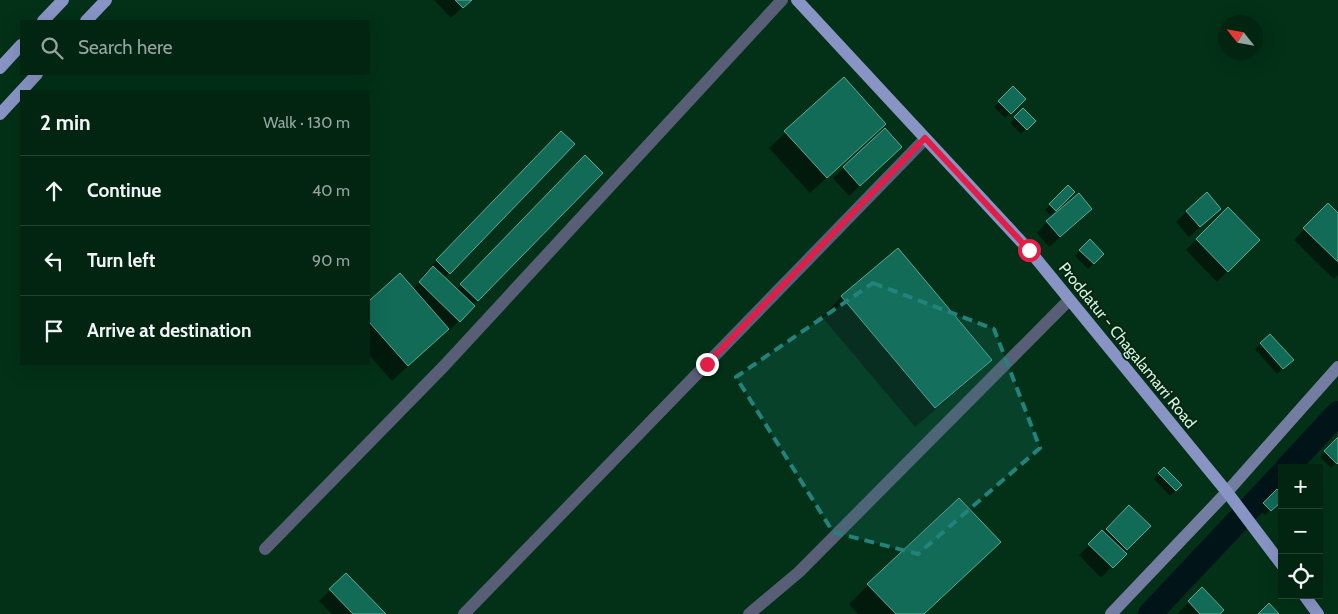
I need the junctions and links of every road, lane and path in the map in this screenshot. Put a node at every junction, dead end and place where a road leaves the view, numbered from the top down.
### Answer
1 (63, 0) edge
2 (106, 0) edge
3 (782, 0) edge
4 (797, 0) edge
5 (45, 20) edge
6 (87, 20) edge
7 (20, 46) edge
8 (0, 68) edge
9 (36, 75) edge
10 (22, 90) edge
11 (20, 92) edge
12 (0, 114) edge
13 (925, 138) junction
14 (1069, 300) junction
15 (1338, 367) edge
16 (1227, 492) junction
17 (265, 549) dead end
18 (1278, 560) edge
19 (1307, 599) edge
20 (464, 614) edge
21 (750, 614) edge
22 (1111, 614) edge
23 (1318, 614) edge

1 - 5 main road
2 - 6 main road
3 - 17 street
4 - 13 main road, Proddatur - Chagalamarri Road
7 - 8 main road
9 - 10 main road
11 - 12 main road
13 - 14 main road, Proddatur - Chagalamarri Road
13 - 20 street
14 - 16 main road, Proddatur - Chagalamarri Road
14 - 21 street
15 - 16 main road
16 - 18 main road, Proddatur - Chagalamarri Road
16 - 22 main road
19 - 23 main road

